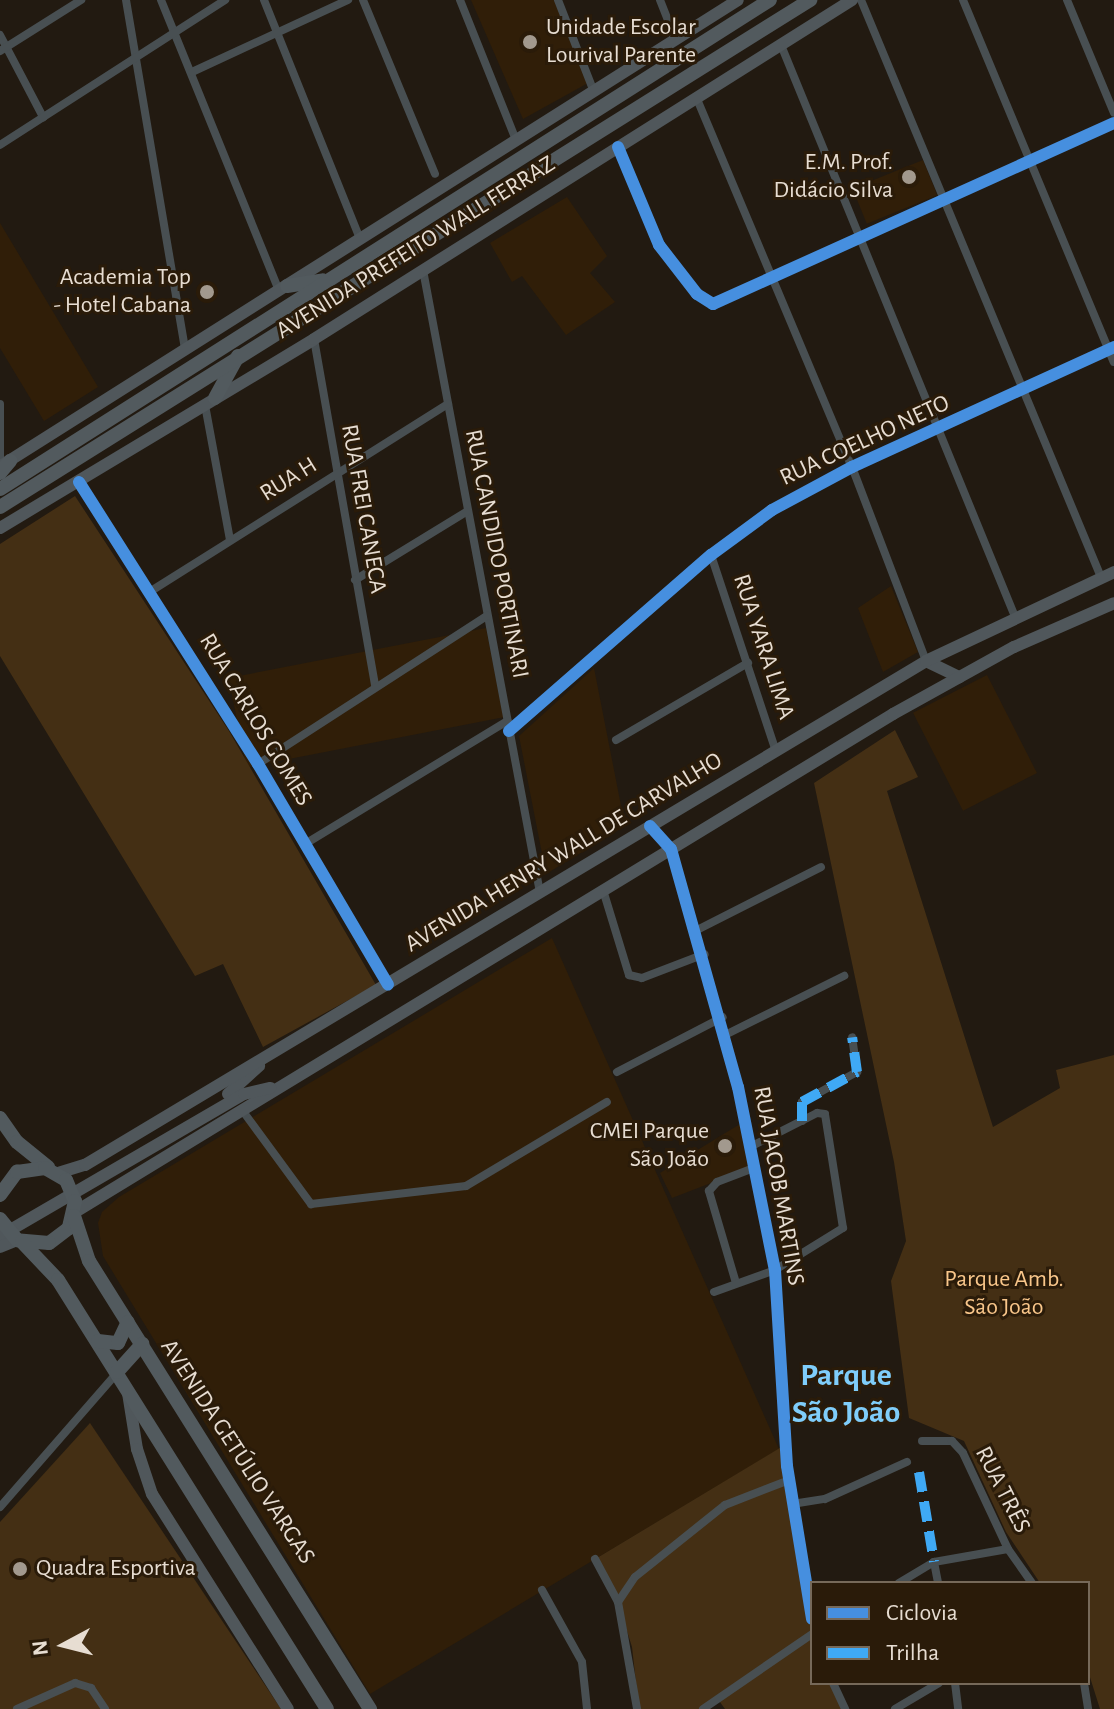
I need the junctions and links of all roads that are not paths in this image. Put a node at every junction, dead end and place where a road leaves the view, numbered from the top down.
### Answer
1 (81, 0) edge
2 (126, 0) edge
3 (161, 0) edge
4 (225, 0) edge
5 (264, 0) edge
6 (348, 0) edge
7 (363, 0) edge
8 (460, 0) edge
9 (558, 0) edge
10 (660, 0) edge
11 (738, 0) edge
12 (770, 0) edge
13 (810, 0) edge
14 (852, 0) edge
15 (861, 0) edge
16 (963, 0) edge
17 (1067, 0) edge
18 (174, 33) junction
19 (278, 34) junction
20 (0, 35) edge
21 (675, 38) junction
22 (781, 45) junction
23 (3, 49) edge
24 (135, 57) junction
25 (192, 72) junction
26 (594, 92) junction
27 (697, 99) junction
28 (1114, 113) edge
29 (43, 117) junction
30 (1114, 123) edge
31 (516, 140) junction
32 (0, 145) edge
33 (618, 147) junction
34 (1031, 162) junction
35 (435, 174) dead end
36 (943, 202) junction
37 (360, 239) junction
38 (862, 239) junction
39 (423, 270) junction
40 (332, 278) junction
41 (775, 278) junction
42 (283, 289) junction
43 (314, 339) junction
44 (1111, 348) edge
45 (185, 350) junction
46 (238, 356) junction
47 (1114, 362) edge
48 (1023, 391) junction
49 (210, 401) junction
50 (0, 404) edge
51 (448, 404) junction
52 (939, 430) junction
53 (3, 462) edge
54 (852, 467) junction
55 (0, 473) edge
56 (336, 475) junction
57 (79, 482) junction
58 (0, 489) edge
59 (0, 507) edge
60 (466, 512) junction
61 (0, 528) edge
62 (230, 540) junction
63 (711, 555) junction
64 (1114, 572) edge
65 (1101, 577) junction
66 (355, 580) junction
67 (151, 591) junction
68 (1114, 603) edge
69 (487, 616) junction
70 (1016, 619) junction
71 (926, 661) junction
72 (748, 663) junction
73 (959, 677) junction
74 (375, 686) junction
75 (507, 721) junction
76 (509, 731) junction
77 (616, 740) dead end
78 (776, 751) junction
79 (258, 764) junction
80 (650, 826) junction
81 (305, 844) junction
82 (671, 849) junction
83 (821, 867) dead end
84 (603, 890) junction
85 (540, 893) junction
86 (697, 930) junction
87 (705, 954) junction
88 (844, 976) dead end
89 (388, 985) junction
90 (723, 1017) junction
91 (727, 1034) junction
92 (852, 1037) dead end
93 (266, 1057) junction
94 (617, 1072) dead end
95 (284, 1084) junction
96 (242, 1090) junction
97 (607, 1102) dead end
98 (242, 1110) junction
99 (0, 1118) edge
100 (802, 1121) junction
101 (750, 1147) junction
102 (754, 1168) junction
103 (56, 1172) junction
104 (1, 1191) edge
105 (75, 1214) junction
106 (0, 1219) edge
107 (0, 1227) edge
108 (0, 1236) edge
109 (25, 1243) junction
110 (0, 1247) edge
111 (775, 1270) junction
112 (736, 1283) junction
113 (714, 1292) dead end
114 (128, 1322) junction
115 (98, 1341) junction
116 (142, 1344) junction
117 (117, 1372) junction
118 (128, 1390) junction
119 (922, 1441) dead end
120 (907, 1462) dead end
121 (789, 1480) junction
122 (792, 1504) junction
123 (0, 1507) edge
124 (1008, 1549) junction
125 (595, 1559) dead end
126 (934, 1562) junction
127 (902, 1581) edge
128 (938, 1581) edge
129 (1031, 1581) edge
130 (542, 1590) dead end
131 (618, 1602) junction
132 (810, 1608) edge
133 (810, 1635) edge
134 (834, 1685) edge
135 (936, 1685) edge
136 (955, 1685) edge
137 (1084, 1685) edge
138 (17, 1709) edge
139 (105, 1709) edge
140 (288, 1709) edge
141 (327, 1709) edge
142 (370, 1709) edge
143 (587, 1709) edge
144 (637, 1709) edge
145 (703, 1709) edge
146 (845, 1709) edge
147 (895, 1709) edge
148 (958, 1709) edge
149 (1088, 1709) edge

1 - 23 street
2 - 24 street
3 - 18 street
4 - 18 street
5 - 19 street
6 - 19 street
7 - 35 street
8 - 31 street
9 - 26 street
10 - 21 street
11 - 21 main road, AVENIDA PREFEITO WALL FERRAZ
12 - 40 highway, AVENIDA PREFEITO WALL FERRAZ
13 - 46 highway, AVENIDA PREFEITO WALL FERRAZ
14 - 22 main road, AVENIDA PREFEITO WALL FERRAZ
15 - 36 street
16 - 34 street
17 - 28 street
18 - 24 street
18 - 25 street
19 - 25 street
19 - 37 street
20 - 23 street
21 - 26 main road, AVENIDA PREFEITO WALL FERRAZ
22 - 27 main road, AVENIDA PREFEITO WALL FERRAZ
22 - 38 street
23 - 29 street
24 - 29 street
24 - 45 street
25 - 42 street
26 - 31 main road, AVENIDA PREFEITO WALL FERRAZ
27 - 33 main road, AVENIDA PREFEITO WALL FERRAZ
27 - 41 street
29 - 32 street
30 - 34 street
31 - 37 main road, AVENIDA PREFEITO WALL FERRAZ
33 - 39 main road, AVENIDA PREFEITO WALL FERRAZ
33 - 41 street
34 - 36 street
34 - 44 street
36 - 38 street
36 - 48 street
37 - 42 main road, AVENIDA PREFEITO WALL FERRAZ
38 - 41 street
38 - 52 street
39 - 43 main road, AVENIDA PREFEITO WALL FERRAZ
39 - 51 street, RUA CANDIDO PORTINARI
40 - 42 highway
40 - 58 highway, AVENIDA PREFEITO WALL FERRAZ
41 - 54 street
42 - 45 main road, AVENIDA PREFEITO WALL FERRAZ
43 - 49 main road, AVENIDA PREFEITO WALL FERRAZ
43 - 56 street, RUA FREI CANECA
44 - 47 street
44 - 48 street, RUA COELHO NETO
45 - 53 main road, AVENIDA PREFEITO WALL FERRAZ
46 - 49 highway
46 - 59 highway, AVENIDA PREFEITO WALL FERRAZ
48 - 52 street, RUA COELHO NETO
48 - 65 street
49 - 57 main road, AVENIDA PREFEITO WALL FERRAZ
49 - 62 street
50 - 53 street
51 - 56 street, RUA H
51 - 60 street, RUA CANDIDO PORTINARI
52 - 54 street, RUA COELHO NETO
52 - 70 street
53 - 55 highway
54 - 63 street, RUA COELHO NETO
54 - 71 street
56 - 62 street, RUA H
56 - 66 street, RUA FREI CANECA
57 - 61 main road, AVENIDA PREFEITO WALL FERRAZ
57 - 67 street, RUA CARLOS GOMES
60 - 66 street
60 - 69 street, RUA CANDIDO PORTINARI
62 - 67 street, RUA H
63 - 72 street, RUA YARA LIMA
63 - 76 street, RUA COELHO NETO
64 - 65 main road, AVENIDA HENRY WALL DE CARVALHO
65 - 70 main road, AVENIDA HENRY WALL DE CARVALHO
66 - 74 street, RUA FREI CANECA
67 - 79 street, RUA CARLOS GOMES
68 - 73 main road
69 - 74 street
69 - 75 street, RUA CANDIDO PORTINARI
70 - 71 main road, AVENIDA HENRY WALL DE CARVALHO
71 - 73 main road
71 - 78 main road, AVENIDA HENRY WALL DE CARVALHO
72 - 77 street
72 - 78 street, RUA YARA LIMA
73 - 82 main road
74 - 79 street
75 - 76 street, RUA CANDIDO PORTINARI
75 - 81 street
76 - 85 street, RUA CANDIDO PORTINARI
78 - 80 main road, AVENIDA HENRY WALL DE CARVALHO
79 - 81 street, RUA CARLOS GOMES
80 - 82 street, RUA JACOB MARTINS
80 - 85 main road, AVENIDA HENRY WALL DE CARVALHO
81 - 89 street, RUA CARLOS GOMES
82 - 84 main road
82 - 86 street, RUA JACOB MARTINS
83 - 86 street
84 - 87 street
84 - 95 main road
85 - 89 main road, AVENIDA HENRY WALL DE CARVALHO
86 - 87 street, RUA JACOB MARTINS
87 - 90 street, RUA JACOB MARTINS
88 - 91 street
89 - 93 main road, AVENIDA HENRY WALL DE CARVALHO
90 - 91 street, RUA JACOB MARTINS
90 - 94 street
91 - 101 street, RUA JACOB MARTINS
92 - 100 street
93 - 96 main road
93 - 103 main road, AVENIDA HENRY WALL DE CARVALHO
95 - 96 main road
95 - 98 main road
96 - 107 main road
96 - 108 main road
97 - 98 street
98 - 105 main road
99 - 103 highway, AVENIDA GETÚLIO VARGAS
100 - 101 street
100 - 111 street
101 - 102 street, RUA JACOB MARTINS
102 - 111 street, RUA JACOB MARTINS
102 - 112 street
103 - 104 highway, AVENIDA HENRY WALL DE CARVALHO
103 - 105 highway, AVENIDA GETÚLIO VARGAS
105 - 109 highway
105 - 114 highway, AVENIDA GETÚLIO VARGAS
106 - 109 highway
109 - 110 main road
109 - 115 highway
111 - 112 street
111 - 121 street, RUA JACOB MARTINS
112 - 113 street
114 - 115 highway
114 - 116 highway, AVENIDA GETÚLIO VARGAS
115 - 117 highway
116 - 117 highway
116 - 142 highway, AVENIDA GETÚLIO VARGAS
117 - 118 highway
117 - 123 street
118 - 140 main road
118 - 141 highway
119 - 124 street, RUA TRÊS
120 - 122 street
121 - 122 street, RUA JACOB MARTINS
121 - 131 street
122 - 132 street, RUA JACOB MARTINS
124 - 126 street
124 - 129 street, RUA TRÊS
125 - 131 street
126 - 127 street
126 - 128 street
130 - 143 street
131 - 144 street
133 - 145 street
134 - 146 street
135 - 147 street
136 - 148 street
137 - 149 street
138 - 139 street

